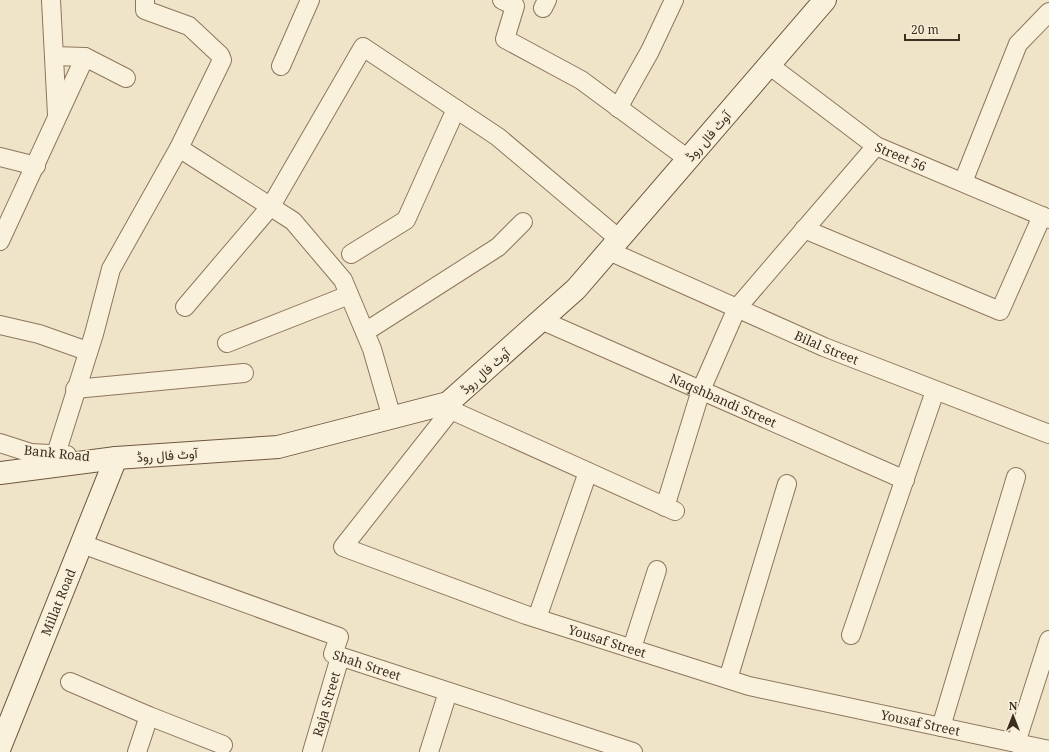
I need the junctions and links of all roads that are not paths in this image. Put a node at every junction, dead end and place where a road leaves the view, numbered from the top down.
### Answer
1 (50, 0) edge
2 (144, 0) edge
3 (310, 0) edge
4 (502, 0) edge
5 (674, 0) edge
6 (825, 0) edge
7 (1049, 12) edge
8 (54, 56) junction
9 (85, 57) junction
10 (769, 65) junction
11 (281, 66) dead end
12 (126, 78) dead end
13 (618, 108) junction
14 (456, 109) junction
15 (57, 118) junction
16 (876, 146) junction
17 (179, 148) junction
18 (0, 157) edge
19 (688, 159) junction
20 (36, 166) junction
21 (963, 182) junction
22 (271, 206) junction
23 (1045, 217) edge
24 (523, 222) dead end
25 (804, 229) junction
26 (0, 241) edge
27 (614, 245) junction
28 (351, 254) dead end
29 (349, 294) junction
30 (185, 307) dead end
31 (737, 308) junction
32 (541, 320) junction
33 (0, 325) edge
34 (365, 332) junction
35 (227, 343) dead end
36 (87, 351) junction
37 (244, 373) dead end
38 (75, 390) junction
39 (701, 390) junction
40 (935, 391) junction
41 (450, 407) junction
42 (392, 418) junction
43 (1049, 434) edge
44 (0, 443) edge
45 (56, 454) junction
46 (116, 458) junction
47 (588, 472) junction
48 (0, 473) edge
49 (1016, 477) dead end
50 (905, 480) junction
51 (787, 484) dead end
52 (82, 544) junction
53 (657, 570) dead end
54 (536, 618) junction
55 (851, 636) dead end
56 (1049, 640) edge
57 (632, 648) junction
58 (340, 657) junction
59 (728, 679) junction
60 (70, 682) dead end
61 (448, 692) junction
62 (149, 716) junction
63 (941, 727) junction
64 (1016, 743) junction
65 (224, 745) dead end
66 (593, 746) edge
67 (0, 747) edge
68 (1049, 750) edge
69 (138, 752) edge
70 (312, 752) edge
71 (430, 752) edge
72 (633, 752) edge

1 - 8 street
2 - 17 street
3 - 11 street
4 - 13 street
5 - 13 street
6 - 10 main road, آوٹ فال روڈ
7 - 21 street
8 - 9 street
8 - 15 street
9 - 12 street
9 - 15 street
10 - 16 street, Street 56
10 - 19 main road, آوٹ فال روڈ
13 - 19 street
14 - 22 street, Bilal Street
14 - 27 street, Bilal Street
14 - 28 street
15 - 20 street
16 - 21 street, Street 56
16 - 25 street
17 - 22 street
17 - 36 street
18 - 20 street
19 - 27 main road, آوٹ فال روڈ
20 - 26 street
21 - 23 street, Street 56
22 - 29 street
22 - 30 street
23 - 25 street
24 - 34 street
25 - 31 street
27 - 31 street, Bilal Street
27 - 32 main road, آوٹ فال روڈ
29 - 34 street
29 - 35 street
31 - 39 street
31 - 40 street, Bilal Street
32 - 39 street, Naqshbandi Street
32 - 41 main road, آوٹ فال روڈ
33 - 36 street
34 - 42 street
36 - 38 street
37 - 38 street
38 - 45 street
39 - 47 street
39 - 50 street, Naqshbandi Street
40 - 43 street, Bilal Street
40 - 50 street
41 - 42 main road, آوٹ فال روڈ
41 - 47 street
41 - 54 street, Yousaf Street
42 - 46 main road, آوٹ فال روڈ
44 - 45 street, Bank Road
45 - 46 street, Bank Road
46 - 48 main road, آوٹ فال روڈ
46 - 52 main road, Millat Road
47 - 54 street
49 - 63 street
50 - 55 street
51 - 59 street
52 - 58 street, Shah Street
52 - 67 main road, Millat Road
53 - 57 street
54 - 57 street, Yousaf Street
56 - 64 street
57 - 59 street, Yousaf Street
58 - 61 street, Shah Street
58 - 70 street, Raja Street
59 - 63 street, Yousaf Street
60 - 62 street
61 - 66 street, Shah Street
61 - 71 street
62 - 65 street
62 - 69 street
63 - 64 street, Yousaf Street
64 - 68 street, Yousaf Street
66 - 72 street, Shah Street

